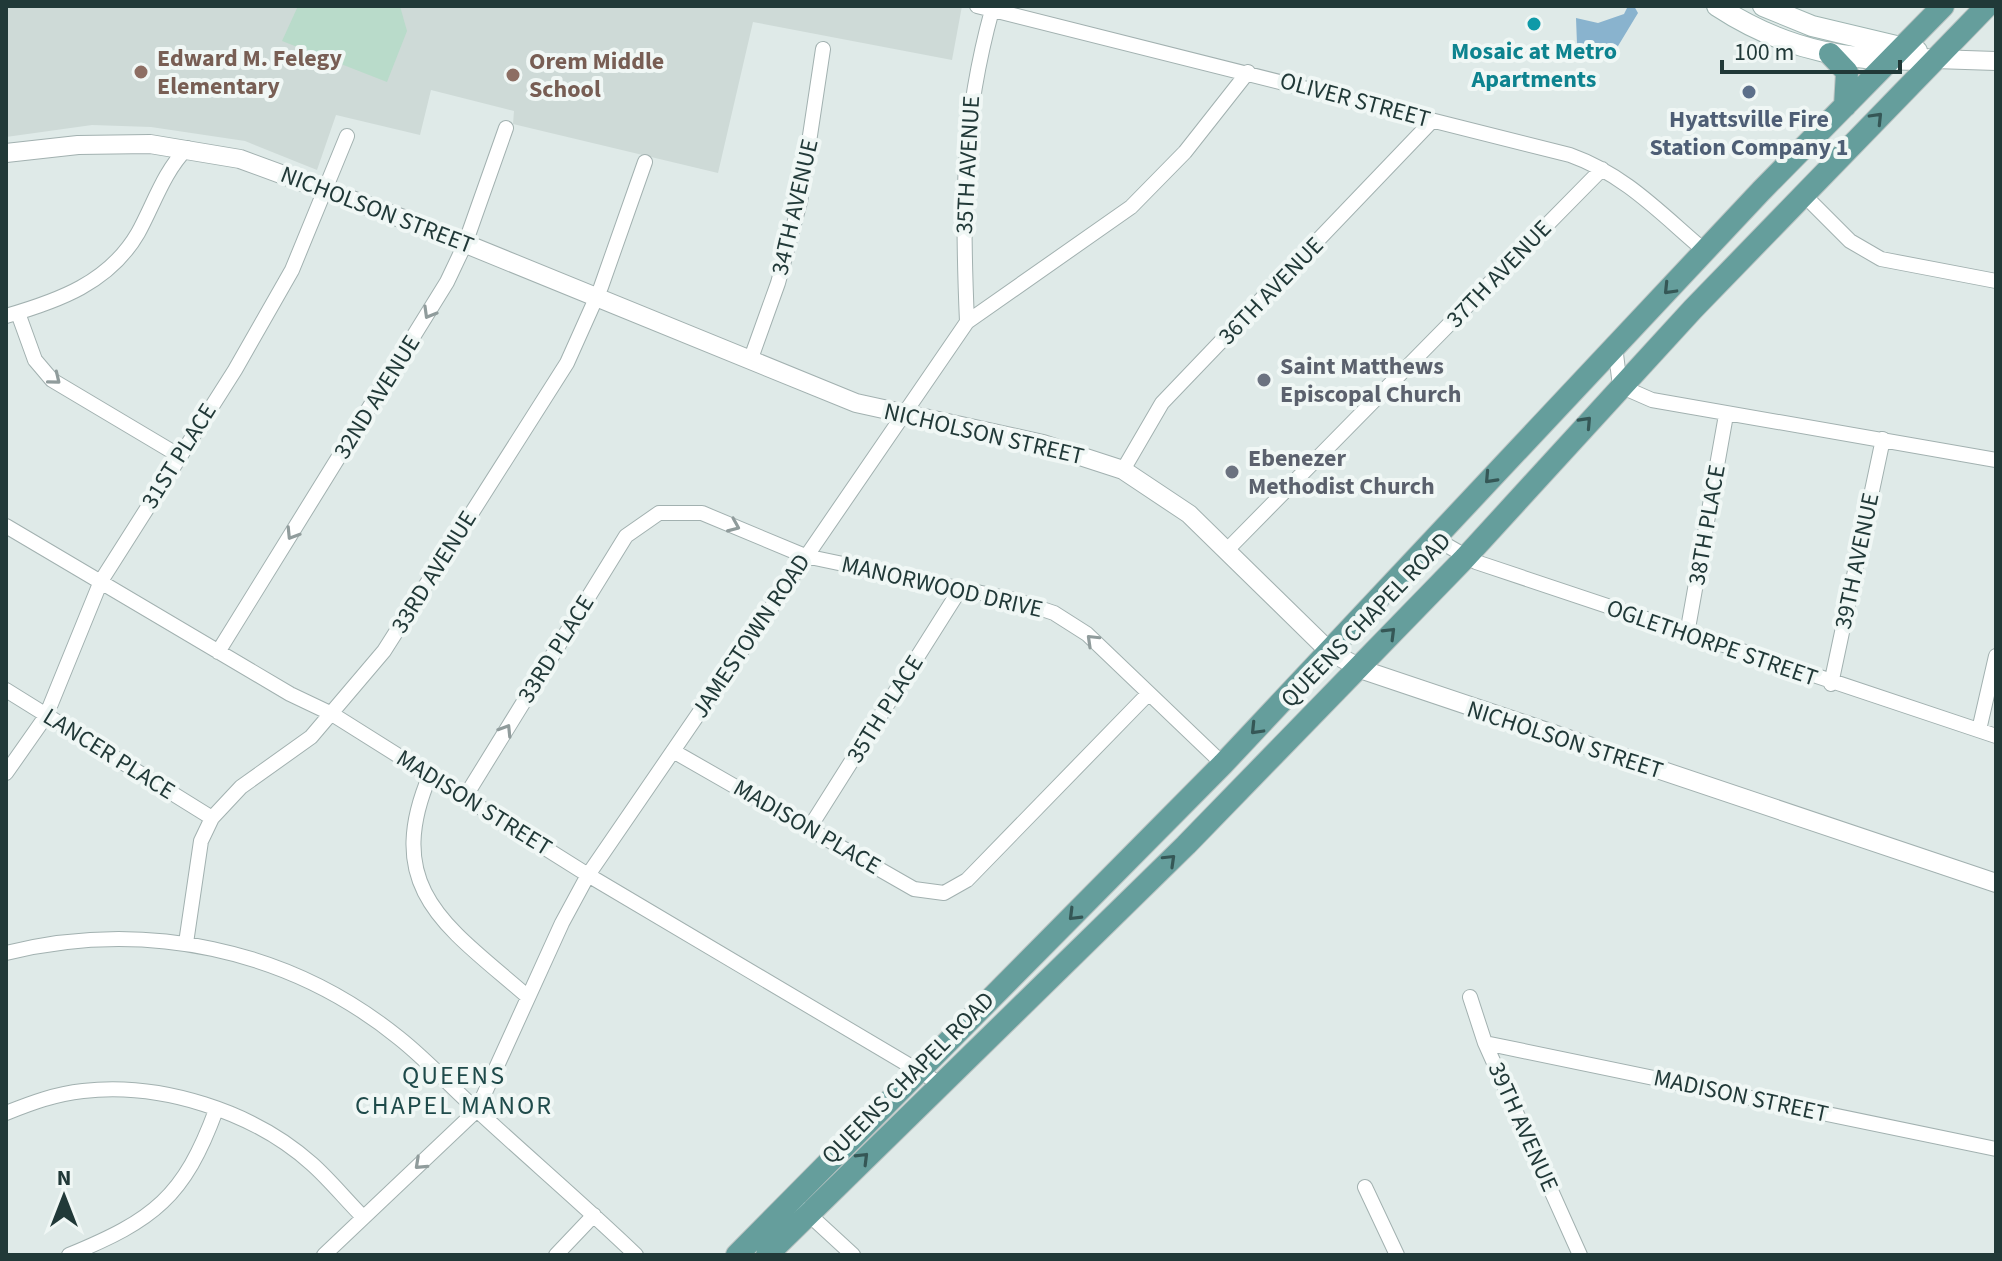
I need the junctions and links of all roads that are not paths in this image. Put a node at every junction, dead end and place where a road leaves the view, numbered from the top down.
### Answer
1 (977, 6) edge
2 (1717, 6) edge
3 (1763, 6) edge
4 (1943, 6) edge
5 (1987, 6) edge
6 (992, 10) junction
7 (1744, 14) edge
8 (823, 49) dead end
9 (1896, 53) junction
10 (1830, 54) junction
11 (1935, 59) junction
12 (1996, 61) edge
13 (1248, 72) junction
14 (1845, 106) junction
15 (1432, 121) junction
16 (506, 128) dead end
17 (347, 136) dead end
18 (187, 148) junction
19 (6, 153) edge
20 (645, 162) dead end
21 (1602, 169) junction
22 (327, 190) junction
23 (1803, 194) junction
24 (465, 244) junction
25 (1705, 251) junction
26 (1996, 281) edge
27 (597, 298) junction
28 (1693, 309) junction
29 (12, 315) edge
30 (967, 322) junction
31 (1615, 346) junction
32 (750, 361) junction
33 (1620, 386) junction
34 (902, 415) junction
35 (1726, 415) junction
36 (1883, 439) junction
37 (178, 455) junction
38 (1996, 460) edge
39 (1123, 470) junction
40 (659, 513) joint
41 (6, 526) edge
42 (1434, 538) junction
43 (1227, 550) junction
44 (805, 556) junction
45 (1465, 558) junction
46 (101, 581) junction
47 (959, 591) junction
48 (1687, 634) junction
49 (218, 652) junction
50 (1330, 652) junction
51 (1996, 656) edge
52 (1357, 666) junction
53 (1831, 684) junction
54 (6, 690) edge
55 (1148, 694) junction
56 (332, 714) junction
57 (46, 716) junction
58 (1979, 730) junction
59 (1996, 736) edge
60 (673, 751) junction
61 (1223, 764) junction
62 (6, 773) edge
63 (430, 775) junction
64 (465, 797) junction
65 (212, 818) junction
66 (810, 827) junction
67 (588, 875) junction
68 (1996, 883) edge
69 (186, 943) junction
70 (6, 953) edge
71 (528, 997) junction
72 (1470, 997) dead end
73 (1485, 1043) junction
74 (918, 1071) junction
75 (939, 1083) junction
76 (216, 1110) junction
77 (477, 1110) junction
78 (6, 1113) edge
79 (1996, 1149) edge
80 (1365, 1187) dead end
81 (801, 1207) junction
82 (594, 1215) junction
83 (363, 1217) junction
84 (69, 1255) edge
85 (324, 1255) edge
86 (556, 1255) edge
87 (636, 1255) edge
88 (737, 1255) edge
89 (767, 1255) edge
90 (853, 1255) edge
91 (1397, 1255) edge
92 (1580, 1255) edge

1 - 6 street, OLIVER STREET
2 - 7 main road
3 - 9 main road
4 - 9 main road, QUEENS CHAPEL ROAD
5 - 11 main road, QUEENS CHAPEL ROAD
6 - 13 street, OLIVER STREET
6 - 30 street, 35TH AVENUE
7 - 10 main road
8 - 32 street, 34TH AVENUE
9 - 10 main road
9 - 11 main road
9 - 14 main road, QUEENS CHAPEL ROAD
10 - 14 main road
11 - 12 street
23 -> 11 main road, QUEENS CHAPEL ROAD
13 - 15 street, OLIVER STREET
13 - 30 street, JAMESTOWN ROAD
14 - 25 main road, QUEENS CHAPEL ROAD
15 - 21 street, OLIVER STREET
15 - 39 street, 36TH AVENUE
16 - 24 street, 32ND AVENUE
17 - 22 street, 31ST PLACE
18 - 19 street, NICHOLSON STREET
18 - 22 street, NICHOLSON STREET
18 - 29 street
20 - 27 street, 33RD AVENUE
21 - 25 street, OLIVER STREET
21 - 43 street, 37TH AVENUE
22 - 24 street, NICHOLSON STREET
22 - 37 street, 31ST PLACE
23 - 26 street
23 - 28 main road, QUEENS CHAPEL ROAD
24 - 27 street, NICHOLSON STREET
24 -> 49 street, 32ND AVENUE
25 - 28 main road
25 -> 31 main road, QUEENS CHAPEL ROAD
27 - 32 street, NICHOLSON STREET
27 - 56 street, 33RD AVENUE
28 - 33 main road, QUEENS CHAPEL ROAD
29 -> 37 street
30 - 34 street, JAMESTOWN ROAD
31 - 33 street
31 -> 42 main road, QUEENS CHAPEL ROAD
32 - 34 street, NICHOLSON STREET
33 - 35 street
45 -> 33 main road, QUEENS CHAPEL ROAD
34 - 39 street, NICHOLSON STREET
34 - 44 street, JAMESTOWN ROAD
35 - 36 street
35 - 48 street, 38TH PLACE
36 - 38 street
36 - 53 street, 39TH AVENUE
37 - 46 street, 31ST PLACE
39 - 43 street, NICHOLSON STREET
40 -> 44 street, MANORWOOD DRIVE
64 -> 40 street, 33RD PLACE
41 - 46 street, MADISON STREET
42 - 45 street, OGLETHORPE STREET
42 - 50 main road, QUEENS CHAPEL ROAD
43 - 50 street, NICHOLSON STREET
44 - 47 street, MANORWOOD DRIVE
44 - 60 street, JAMESTOWN ROAD
45 - 48 street, OGLETHORPE STREET
52 -> 45 main road, QUEENS CHAPEL ROAD
46 - 49 street, MADISON STREET
46 - 57 street, 31ST PLACE
55 -> 47 street, MANORWOOD DRIVE
47 - 66 street, 35TH PLACE
48 - 53 street, OGLETHORPE STREET
49 - 56 street, MADISON STREET
50 - 52 street, NICHOLSON STREET
50 -> 61 main road, QUEENS CHAPEL ROAD
51 - 58 street
52 - 68 street, NICHOLSON STREET
75 -> 52 main road, QUEENS CHAPEL ROAD
53 - 58 street, OGLETHORPE STREET
54 - 57 street, LANCER PLACE
55 - 61 street, MANORWOOD DRIVE
55 - 66 street, MADISON PLACE
56 - 63 street, MADISON STREET
56 - 65 street, 33RD AVENUE
57 - 62 street, 31ST PLACE
57 - 65 street, LANCER PLACE
58 - 59 street, OGLETHORPE STREET
60 - 66 street, MADISON PLACE
60 - 67 street, JAMESTOWN ROAD
61 -> 74 main road, QUEENS CHAPEL ROAD
63 - 64 street, MADISON STREET
63 - 71 street
64 - 67 street, MADISON STREET
65 - 69 street, 33RD AVENUE
67 - 71 street, JAMESTOWN ROAD
67 - 74 street, MADISON STREET
69 - 70 street
69 - 77 street
71 - 77 street, JAMESTOWN ROAD
72 - 73 street, 39TH AVENUE
73 - 79 street, MADISON STREET
73 - 92 street, 39TH AVENUE
74 - 75 street, MADISON STREET
74 - 81 main road, QUEENS CHAPEL ROAD
81 -> 75 main road, QUEENS CHAPEL ROAD
76 - 78 street
76 - 83 street
76 - 84 street
77 - 82 street
77 -> 83 street, JAMESTOWN ROAD
80 - 91 street
81 - 88 main road, QUEENS CHAPEL ROAD
81 - 89 main road, QUEENS CHAPEL ROAD
81 - 90 street
82 - 86 street
82 - 87 street
83 - 85 street, JAMESTOWN ROAD

